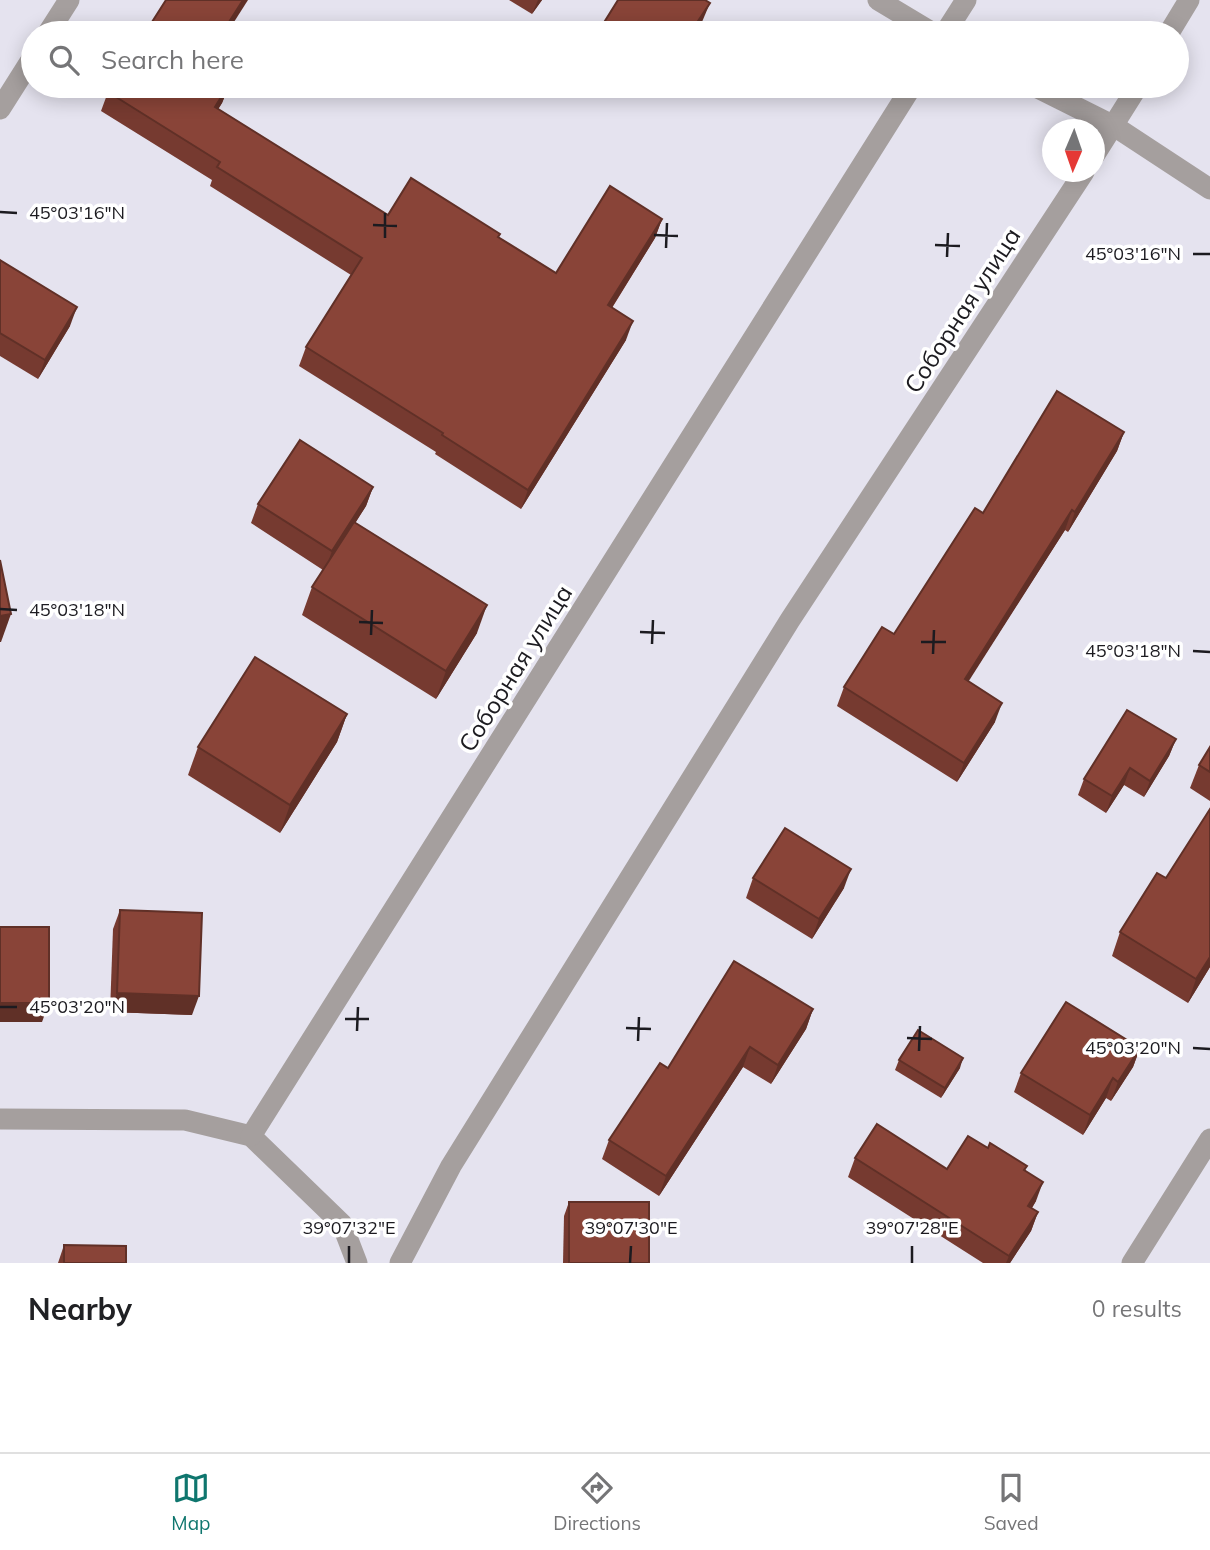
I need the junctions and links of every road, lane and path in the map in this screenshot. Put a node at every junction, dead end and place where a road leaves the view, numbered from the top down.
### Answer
1 (69, 0) edge
2 (878, 0) edge
3 (966, 0) edge
4 (1189, 0) edge
5 (56, 21) edge
6 (913, 21) edge
7 (953, 21) edge
8 (1176, 21) edge
9 (21, 76) edge
10 (904, 98) edge
11 (1058, 98) edge
12 (1131, 98) edge
13 (0, 109) edge
14 (1114, 126) junction
15 (1105, 140) edge
16 (1077, 182) edge
17 (1210, 189) edge
18 (0, 1119) edge
19 (251, 1136) junction
20 (1210, 1139) edge
21 (357, 1263) edge
22 (400, 1263) edge
23 (1132, 1263) edge

1 - 5 street
2 - 6 street
3 - 7 street
4 - 8 street
9 - 13 street
10 - 19 street, Соборная улица
11 - 14 street
12 - 14 street
14 - 15 street
14 - 17 street
16 - 22 street, Соборная улица
18 - 19 street
19 - 21 street
20 - 23 street

